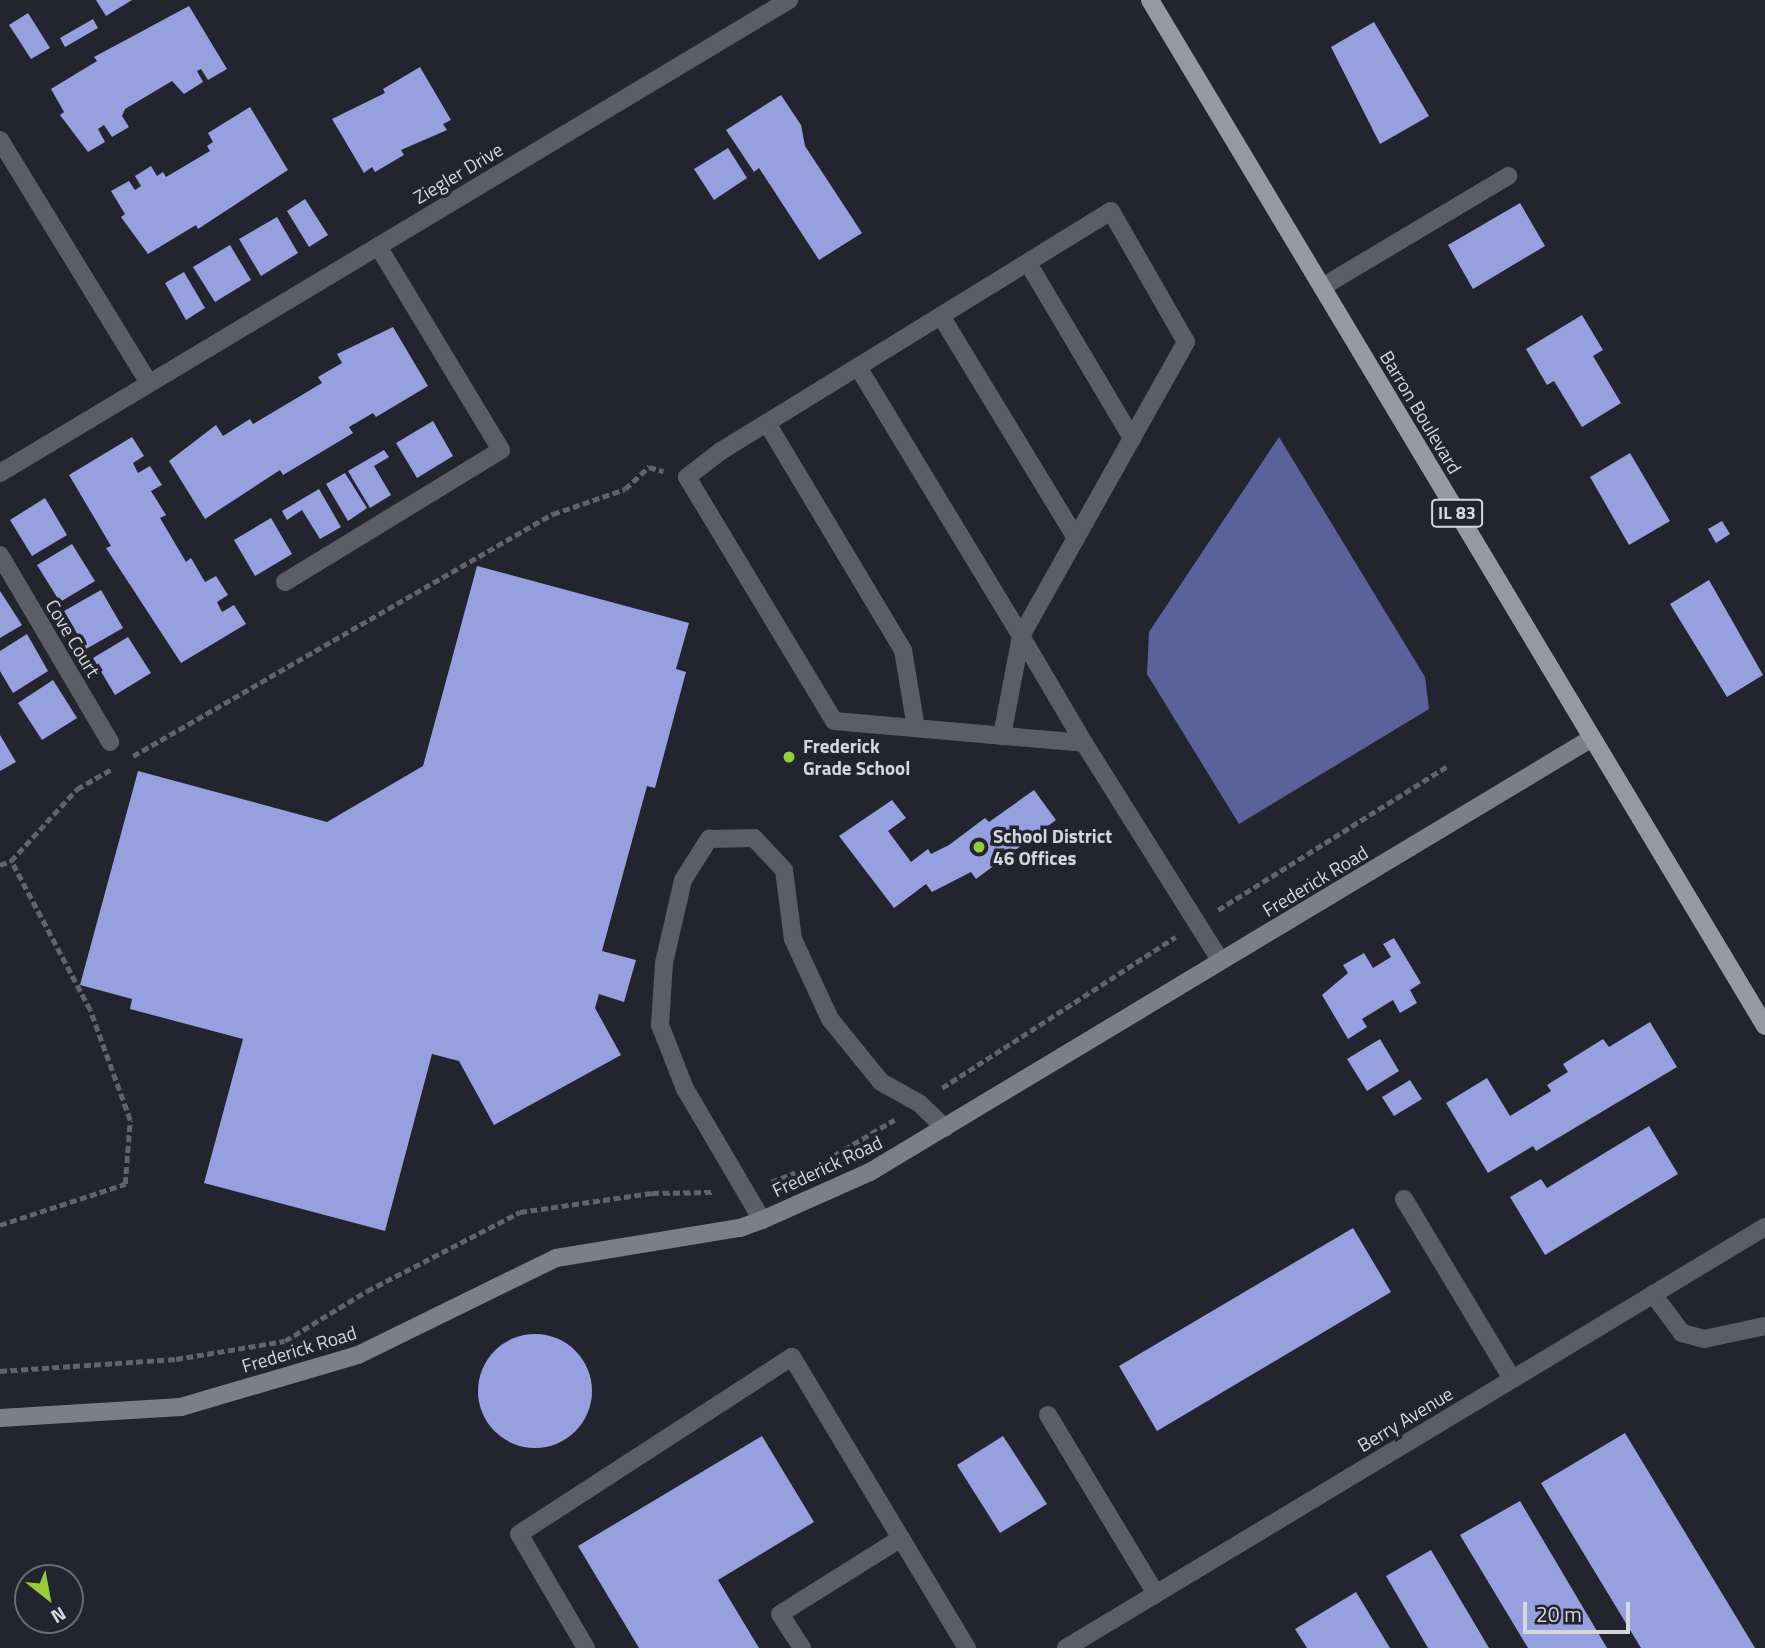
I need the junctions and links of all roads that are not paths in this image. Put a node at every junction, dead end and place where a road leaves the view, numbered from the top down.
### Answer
1 (789, 0) edge
2 (1150, 0) edge
3 (767, 5) edge
4 (0, 140) edge
5 (1508, 176) dead end
6 (378, 246) junction
7 (1028, 263) junction
8 (1322, 287) junction
9 (941, 316) junction
10 (858, 367) junction
11 (149, 383) junction
12 (766, 423) junction
13 (1132, 438) junction
14 (0, 473) edge
15 (1076, 538) junction
16 (0, 555) edge
17 (285, 582) dead end
18 (1021, 636) junction
19 (916, 728) junction
20 (1002, 736) junction
21 (1592, 738) junction
22 (110, 742) dead end
23 (1084, 743) junction
24 (1221, 961) junction
25 (1765, 1026) edge
26 (945, 1128) junction
27 (1404, 1199) dead end
28 (762, 1220) junction
29 (1765, 1227) edge
30 (1653, 1294) junction
31 (1765, 1326) edge
32 (1512, 1379) junction
33 (1048, 1415) dead end
34 (0, 1418) edge
35 (901, 1538) junction
36 (1156, 1594) junction
37 (586, 1648) edge
38 (802, 1648) edge
39 (967, 1648) edge
40 (1066, 1648) edge

1 - 3 street, Ziegler Drive
2 - 8 main road, Barron Boulevard / IL 83
3 - 6 street, Ziegler Drive
4 - 11 street
5 - 8 street
6 - 11 street, Ziegler Drive
6 - 17 street
7 - 9 street
7 - 13 street
7 - 13 street
8 - 21 main road, Barron Boulevard / IL 83
9 - 10 street
9 - 15 street
10 - 12 street
10 - 18 street
11 - 14 street, Ziegler Drive
12 - 19 street
12 - 19 street
13 - 15 street
15 - 18 street
16 - 22 street, Cove Court
18 - 20 street
18 - 23 street
19 - 20 street
20 - 23 street
21 - 24 street, Frederick Road
21 - 25 main road, Barron Boulevard / IL 83
23 - 24 street
24 - 26 street, Frederick Road
26 - 28 street, Frederick Road
26 - 28 street
27 - 32 street
28 - 34 street, Frederick Road
29 - 30 street, Berry Avenue
30 - 31 street
30 - 32 street, Berry Avenue
32 - 36 street, Berry Avenue
33 - 36 street
35 - 37 street
35 - 38 street
35 - 39 street
36 - 40 street, Berry Avenue

